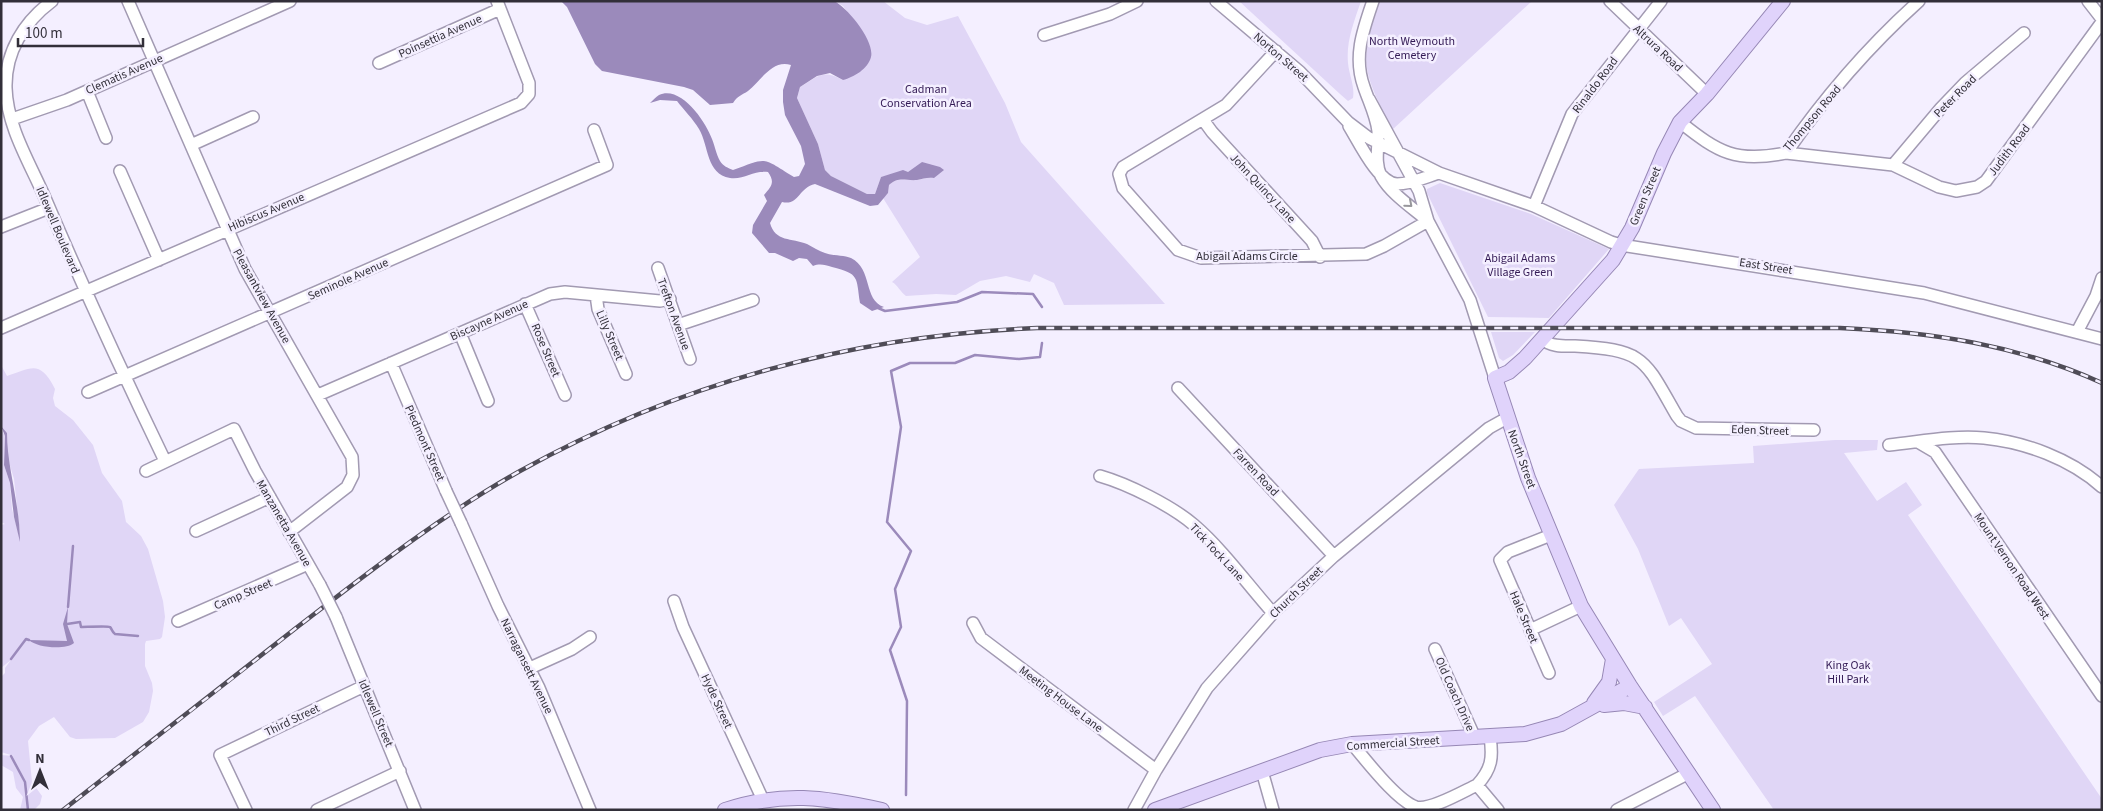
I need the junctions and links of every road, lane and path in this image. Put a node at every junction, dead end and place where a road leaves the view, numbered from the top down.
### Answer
1 (52, 1) edge
2 (128, 1) edge
3 (290, 1) edge
4 (1137, 1) edge
5 (1216, 1) edge
6 (1373, 1) edge
7 (1610, 1) edge
8 (1661, 1) edge
9 (1783, 1) edge
10 (1919, 1) edge
11 (2088, 1) edge
12 (499, 5) edge
13 (2102, 21) edge
14 (1638, 29) junction
15 (2024, 33) dead end
16 (1044, 35) dead end
17 (1276, 52) junction
18 (154, 61) junction
19 (380, 63) dead end
20 (87, 91) junction
21 (1707, 94) junction
22 (1368, 99) junction
23 (253, 117) dead end
24 (1342, 117) junction
25 (12, 119) junction
26 (1204, 121) junction
27 (1680, 122) junction
28 (594, 130) dead end
29 (106, 138) dead end
30 (1378, 142) junction
31 (190, 145) junction
32 (1397, 151) junction
33 (1786, 153) junction
34 (1893, 165) junction
35 (120, 171) dead end
36 (1439, 173) junction
37 (1381, 176) junction
38 (1413, 180) junction
39 (1534, 206) junction
40 (49, 208) junction
41 (1428, 221) junction
42 (1, 227) edge
43 (227, 229) junction
44 (1621, 245) junction
45 (1320, 256) junction
46 (159, 260) junction
47 (658, 268) dead end
48 (2102, 278) edge
49 (85, 292) junction
50 (596, 295) junction
51 (670, 299) junction
52 (753, 300) dead end
53 (525, 304) junction
54 (270, 313) junction
55 (678, 325) junction
56 (1, 328) edge
57 (2077, 332) junction
58 (460, 333) junction
59 (1542, 339) junction
60 (2102, 339) edge
61 (690, 359) dead end
62 (391, 363) junction
63 (626, 374) dead end
64 (124, 377) junction
65 (1495, 378) junction
66 (1178, 388) dead end
67 (88, 392) dead end
68 (318, 395) junction
69 (565, 395) dead end
70 (488, 401) dead end
71 (1507, 418) junction
72 (1814, 430) dead end
73 (1918, 442) junction
74 (1889, 445) dead end
75 (165, 460) junction
76 (146, 471) dead end
77 (1100, 476) dead end
78 (2102, 487) edge
79 (270, 497) junction
80 (461, 523) joint
81 (196, 531) dead end
82 (289, 532) junction
83 (1551, 535) junction
84 (1334, 556) junction
85 (308, 564) junction
86 (674, 601) dead end
87 (1581, 606) junction
88 (1273, 613) junction
89 (336, 617) joint
90 (178, 621) dead end
91 (973, 623) dead end
92 (1530, 630) junction
93 (590, 637) dead end
94 (1436, 649) dead end
95 (1613, 659) junction
96 (530, 668) junction
97 (1549, 673) dead end
98 (364, 686) junction
99 (1631, 688) junction
100 (2102, 696) edge
101 (1593, 706) junction
102 (1645, 707) junction
103 (1490, 737) junction
104 (1475, 738) junction
105 (1352, 744) junction
106 (1156, 770) junction
107 (400, 771) junction
108 (1262, 771) junction
109 (1689, 773) junction
110 (1477, 784) junction
111 (764, 800) junction
112 (246, 810) edge
113 (317, 810) edge
114 (415, 810) edge
115 (590, 810) edge
116 (725, 810) edge
117 (882, 810) edge
118 (1134, 810) edge
119 (1155, 810) edge
120 (1273, 810) edge
121 (1498, 810) edge
122 (1617, 810) edge
123 (1713, 810) edge

1 - 25 street, Idlewell Boulevard
2 - 18 street, Pleasantview Avenue
3 - 18 street, Clematis Avenue
4 - 16 street
5 - 17 street, Norton Street
6 - 22 street, North Street
7 - 14 street, Altrura Road
8 - 14 street, Rinaldo Road
9 - 21 main road, Green Street
10 - 33 street, Thompson Road
11 - 13 street
12 - 19 street, Poinsettia Avenue
12 - 43 street, Hibiscus Avenue
13 - 34 street, Judith Road
14 - 21 street, Altrura Road
14 - 39 street, Rinaldo Road
15 - 34 street, Peter Road
17 - 24 street, Norton Street
17 - 26 street, Abigail Adams Circle
18 - 20 street, Clematis Avenue
18 - 31 street, Pleasantview Avenue
20 - 25 street, Clematis Avenue
20 - 29 street
21 - 27 main road, Green Street
22 - 30 street, North Street
22 - 32 street, North Street
23 - 31 street
24 - 30 street, Norton Street
24 - 37 street, Norton Street
25 - 40 street, Idlewell Boulevard
26 - 45 street, John Quincy Lane
26 - 45 street, Abigail Adams Circle
27 - 33 street, Thompson Road
27 - 44 main road, Green Street
28 - 54 street, Seminole Avenue
30 - 32 street, Norton Street
30 - 37 street, North Street
31 - 43 street, Pleasantview Avenue
32 - 36 street, East Street
32 - 38 street, North Street
33 - 34 street, Judith Road
35 - 46 street
36 - 38 street
36 - 39 street, East Street
37 - 38 street
37 -> 41 street, North Street
38 - 41 street, North Street
39 - 44 street, East Street
40 - 42 street
40 - 49 street, Idlewell Boulevard
41 - 45 street, Abigail Adams Circle
41 - 65 street, North Street
43 - 46 street, Hibiscus Avenue
43 - 54 street, Pleasantview Avenue
44 - 57 street, East Street
44 - 59 main road, Green Street
46 - 49 street, Hibiscus Avenue
47 - 51 street, Trefton Avenue
48 - 57 street
49 - 56 street, Hibiscus Avenue
49 - 64 street, Idlewell Boulevard
50 - 51 street, Biscayne Avenue
50 - 53 street, Biscayne Avenue
50 - 63 street, Lilly Street
51 - 55 street, Trefton Avenue
52 - 55 street
53 - 58 street, Biscayne Avenue
53 - 69 street, Rose Street
54 - 64 street, Seminole Avenue
54 - 68 street, Pleasantview Avenue
55 - 61 street, Trefton Avenue
57 - 60 street, East Street
58 - 62 street, Biscayne Avenue
58 - 70 street
59 - 65 main road, Green Street
59 - 72 street, Eden Street
62 - 68 street, Biscayne Avenue
62 - 80 street, Piedmont Street, bridge
64 - 67 street, Seminole Avenue
64 - 75 street, Idlewell Boulevard
65 - 71 main road, North Street
66 - 84 street, Farren Road
68 - 82 street, Pleasantview Avenue
71 - 83 main road, North Street
71 - 84 street, Church Street
73 - 74 street
73 - 78 street
73 - 100 street, Mount Vernon Road West
75 - 76 street
75 - 79 street, Manzanetta Avenue
77 - 88 street, Tick Tock Lane
79 - 81 street
79 - 82 street, Manzanetta Avenue
80 - 96 street, Narragansett Avenue
82 - 85 street, Manzanetta Avenue
83 - 87 main road, North Street
83 - 92 street, Hale Street
84 - 88 street, Church Street
85 - 89 street, Manzanetta Avenue, bridge
85 - 90 street, Camp Street
86 - 111 street, Hyde Street
87 - 92 street
87 - 95 main road, North Street
88 - 106 street, Church Street
89 - 98 street, Idlewell Street
91 - 106 street, Meeting House Lane
92 - 97 street, Hale Street
93 - 96 street
94 - 104 street, Old Coach Drive
95 - 99 main road, North Street
95 - 101 main road
96 - 115 street, Narragansett Avenue
98 - 107 street, Idlewell Street
98 - 112 street, Third Street
99 - 101 main road, Commercial Street
99 - 102 main road
101 - 102 main road
101 - 103 main road, Commercial Street
102 - 109 main road
103 - 104 main road, Commercial Street
103 - 110 street
104 - 105 main road, Commercial Street
105 - 108 main road, Commercial Street
105 - 110 street
106 - 118 street, Church Street
107 - 113 street
107 - 114 street, Idlewell Street
108 - 119 main road, Commercial Street
108 - 120 street
109 - 122 street
109 - 123 main road
110 - 121 street
111 - 116 main road
111 - 117 main road

